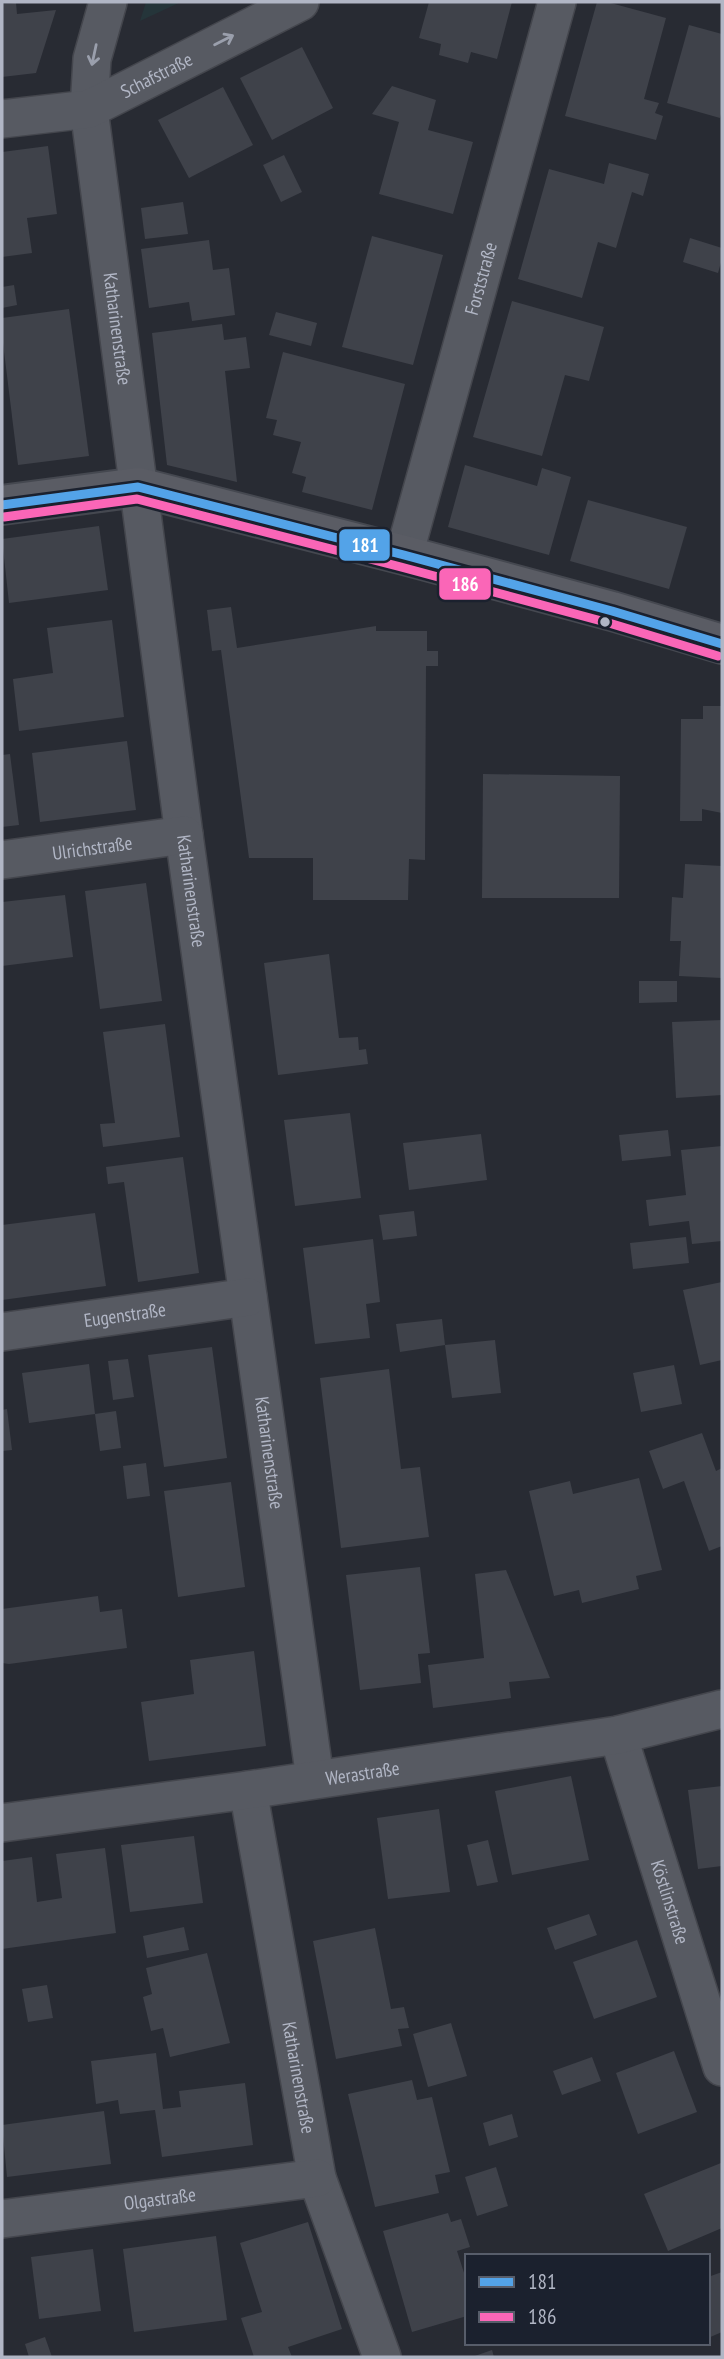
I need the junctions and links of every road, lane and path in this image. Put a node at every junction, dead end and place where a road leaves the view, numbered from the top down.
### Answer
1 (108, 2) edge
2 (300, 2) edge
3 (558, 2) edge
4 (89, 109) junction
5 (2, 119) edge
6 (138, 487) junction
7 (2, 505) edge
8 (404, 555) junction
9 (722, 644) edge
10 (184, 835) junction
11 (2, 860) edge
12 (248, 1297) junction
13 (2, 1332) edge
14 (722, 1709) edge
15 (618, 1735) junction
16 (315, 1779) junction
17 (248, 1790) junction
18 (2, 1823) edge
19 (722, 2067) edge
20 (317, 2178) junction
21 (2, 2219) edge
22 (382, 2357) edge

1 -> 4 street, Katharinenstraße
4 -> 2 street, Schafstraße
3 - 8 street, Forststraße
4 - 5 street, Schafstraße
4 - 6 street, Katharinenstraße
6 - 7 main road
6 - 8 main road
6 - 10 street, Katharinenstraße
8 - 9 main road
10 - 11 street, Ulrichstraße
10 - 12 street, Katharinenstraße
12 - 13 street, Eugenstraße
12 - 16 street, Katharinenstraße
14 - 15 street, Werastraße
15 - 16 street, Werastraße
15 - 19 street, Köstlinstraße
16 - 17 street, Werastraße
17 - 18 street, Werastraße
17 - 20 street, Katharinenstraße
20 - 21 street, Olgastraße
20 - 22 street, Katharinenstraße

